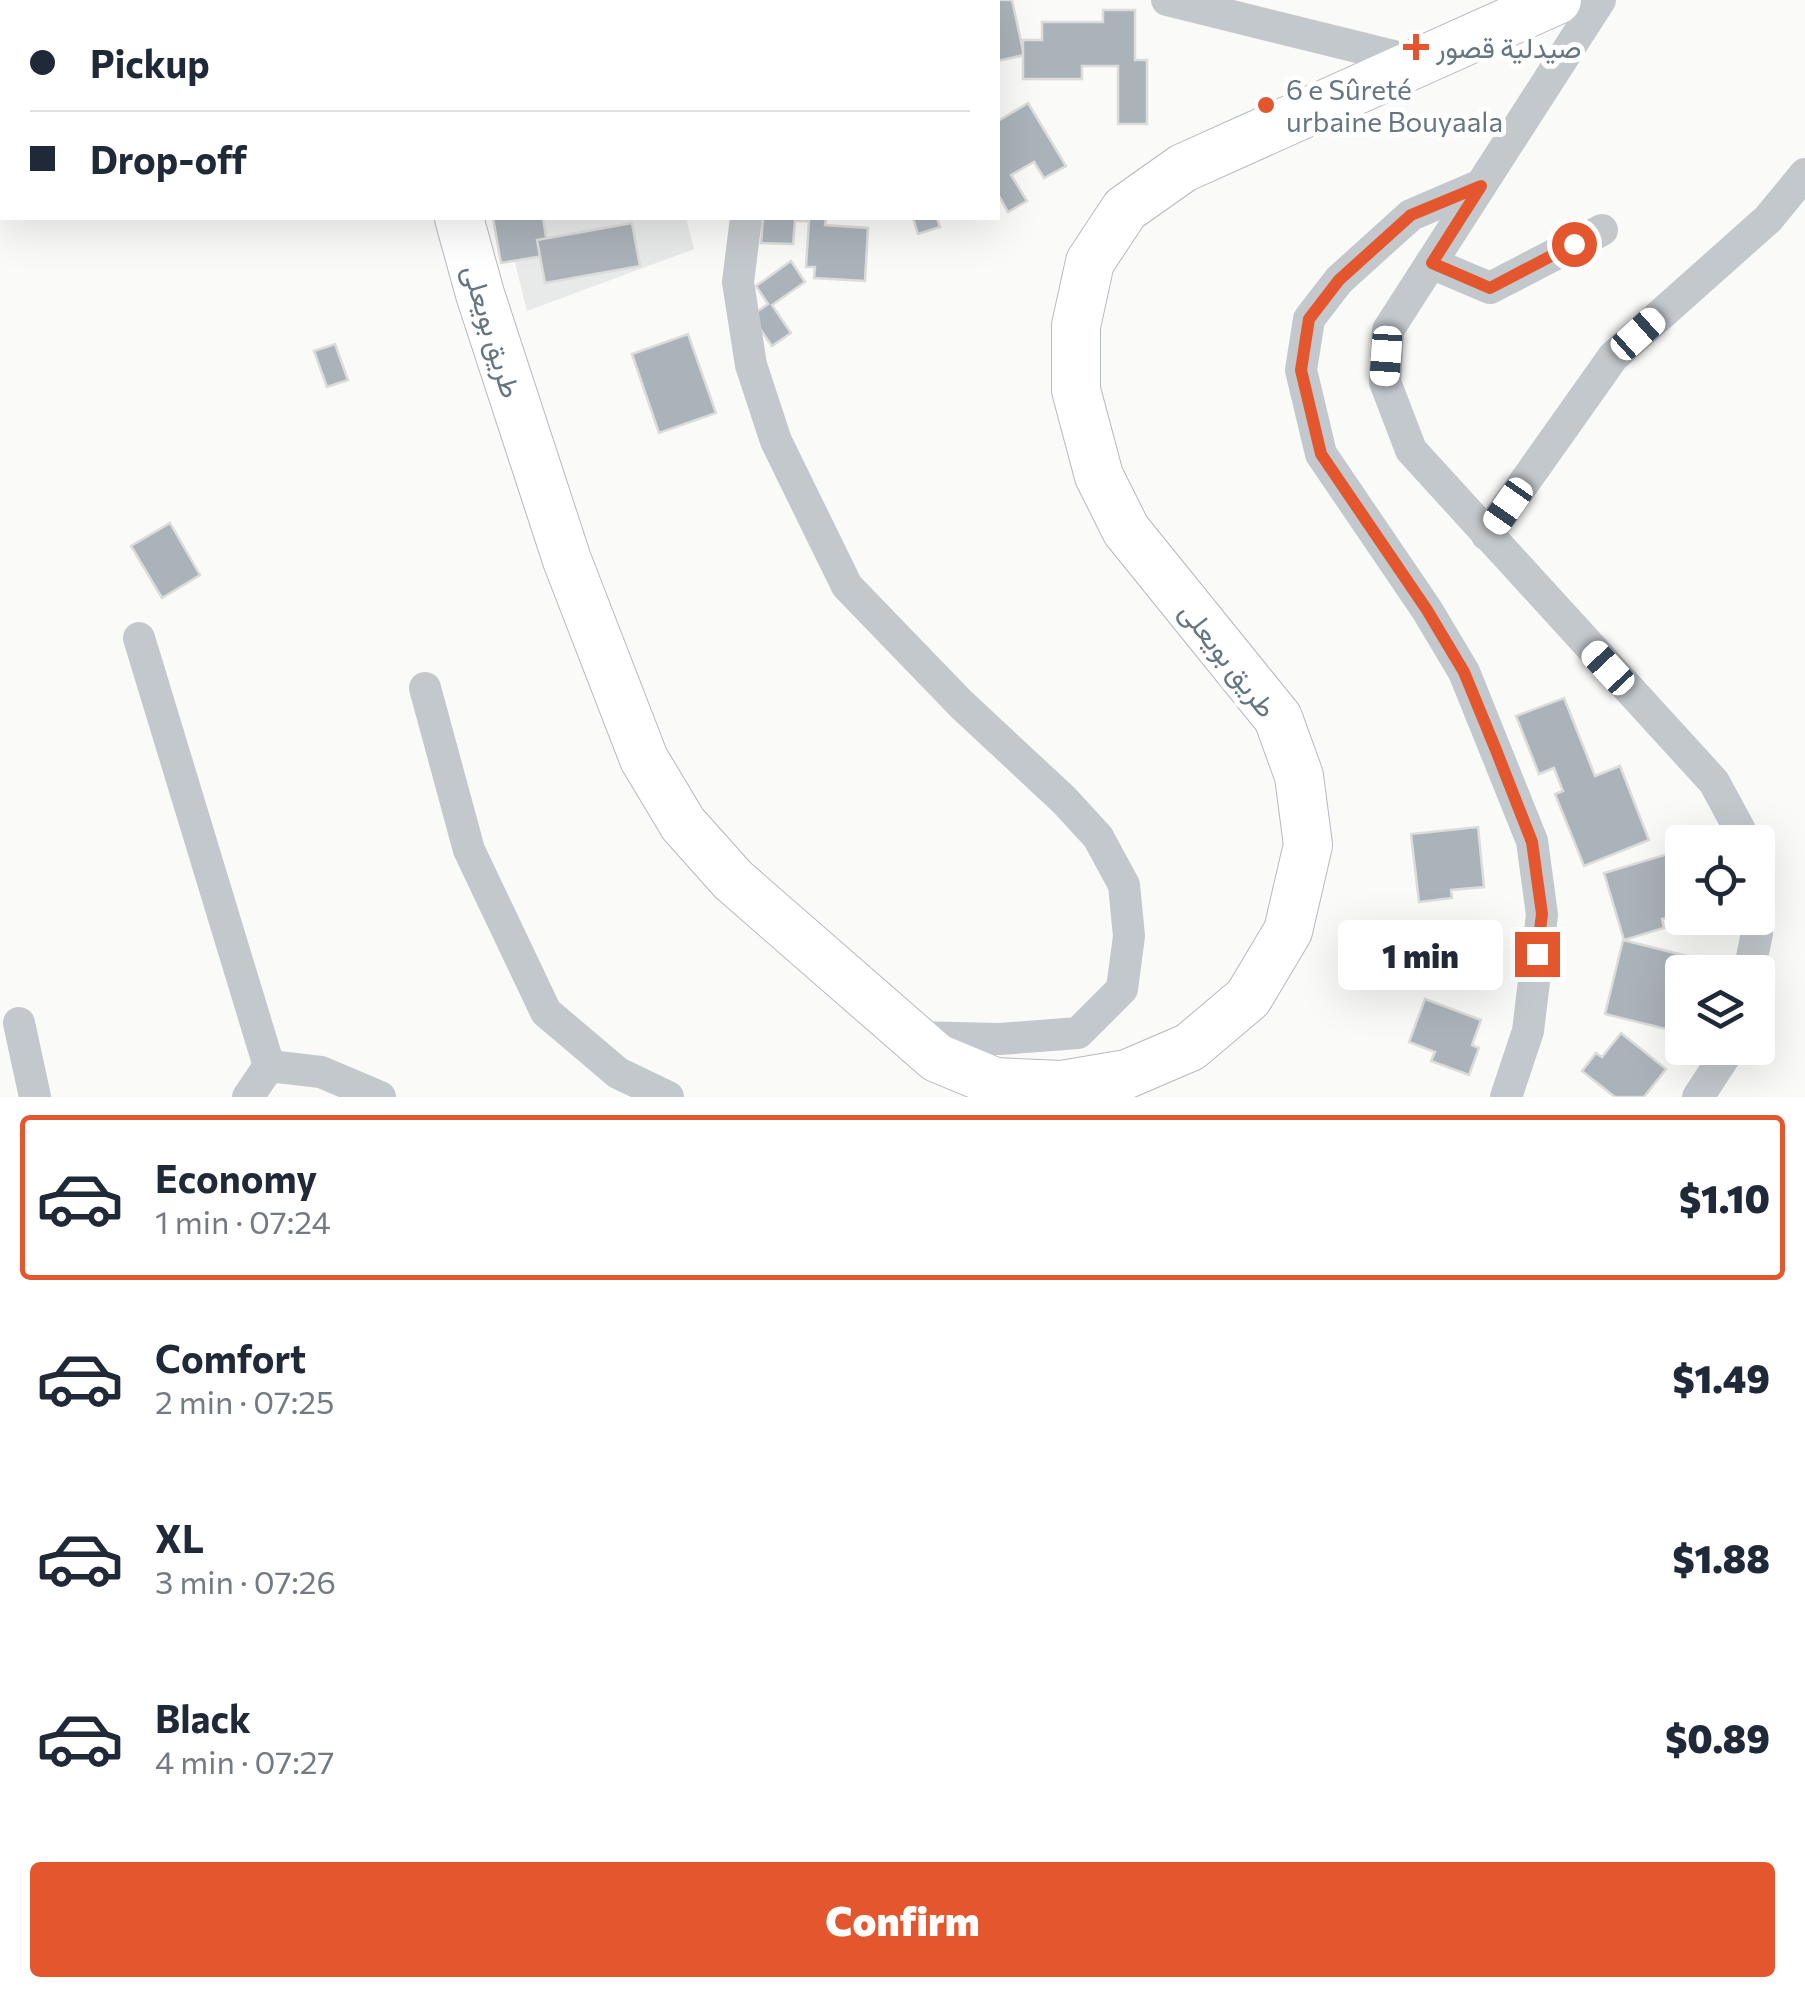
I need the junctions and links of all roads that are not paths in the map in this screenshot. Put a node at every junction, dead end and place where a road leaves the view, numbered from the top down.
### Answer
1 (1167, 0) edge
2 (1558, 0) edge
3 (1600, 0) edge
4 (1418, 62) junction
5 (1805, 174) edge
6 (1481, 186) junction
7 (460, 220) edge
8 (746, 220) edge
9 (1602, 230) dead end
10 (1432, 263) junction
11 (1487, 536) junction
12 (140, 638) dead end
13 (425, 688) dead end
14 (1737, 825) edge
15 (19, 1024) dead end
16 (913, 1037) junction
17 (1719, 1065) edge
18 (269, 1066) junction
19 (36, 1097) edge
20 (248, 1097) edge
21 (380, 1097) edge
22 (668, 1097) edge
23 (1506, 1097) edge
24 (1698, 1097) edge

1 - 4 street
2 - 4 main road, طريق بويعلى
3 - 6 street
4 - 16 main road, طريق بويعلى
5 - 11 street
6 - 10 street
6 - 23 street
7 - 16 main road, طريق بويعلى
8 - 16 street
9 - 10 street
10 - 11 street
11 - 14 street
12 - 18 street
13 - 22 street
15 - 19 street
17 - 24 street
18 - 20 street
18 - 21 street

